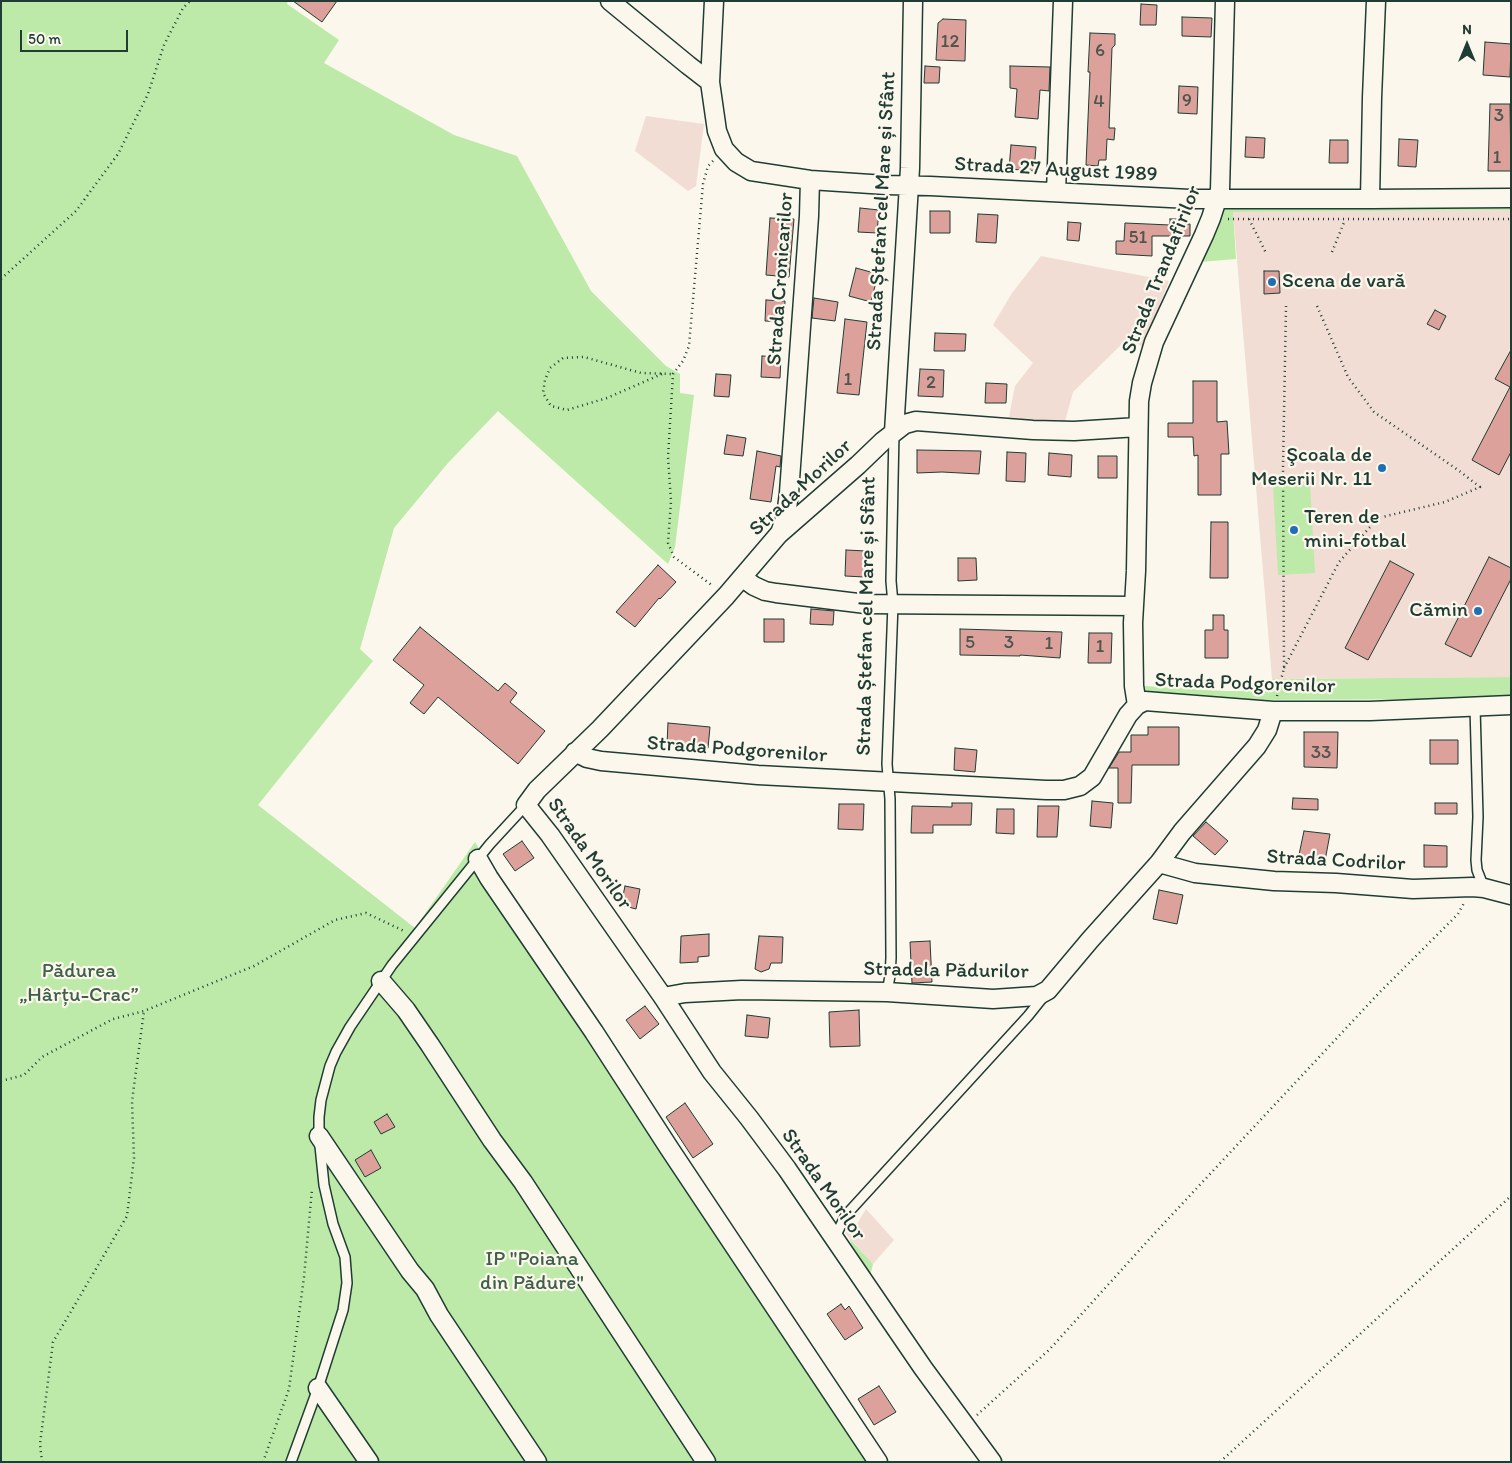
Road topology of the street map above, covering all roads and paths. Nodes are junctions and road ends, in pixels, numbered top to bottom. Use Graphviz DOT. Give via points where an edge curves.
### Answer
graph roads {
  1 [pos="190,1"];
  2 [pos="610,1"];
  3 [pos="714,1"];
  4 [pos="913,1"];
  5 [pos="1063,1"];
  6 [pos="1225,1"];
  7 [pos="1376,1"];
  8 [pos="710,82"];
  9 [pos="724,149"];
  10 [pos="810,180"];
  11 [pos="909,186"];
  12 [pos="1056,192"];
  13 [pos="1511,198"];
  14 [pos="1218,199"];
  15 [pos="1370,199"];
  16 [pos="1211,218"];
  17 [pos="1511,219"];
  18 [pos="1249,220"];
  19 [pos="1345,220"];
  20 [pos="1332,252"];
  21 [pos="1266,253"];
  22 [pos="1,279"];
  23 [pos="1286,306"];
  24 [pos="1317,306"];
  25 [pos="662,374"];
  26 [pos="673,374"];
  27 [pos="1138,427"];
  28 [pos="894,432"];
  29 [pos="779,534"];
  30 [pos="743,578"];
  31 [pos="726,596"];
  32 [pos="893,604"];
  33 [pos="1134,606"];
  34 [pos="1284,668"];
  35 [pos="1137,705"];
  36 [pos="1511,705"];
  37 [pos="1475,707"];
  38 [pos="1273,711"];
  39 [pos="575,752"];
  40 [pos="889,783"];
  41 [pos="526,805"];
  42 [pos="478,859"];
  43 [pos="1159,863"];
  44 [pos="1478,888"];
  45 [pos="1511,895"];
  46 [pos="415,936"];
  47 [pos="381,981"];
  48 [pos="1048,990"];
  49 [pos="887,992"];
  50 [pos="663,997"];
  51 [pos="144,1011"];
  52 [pos="1,1081"];
  53 [pos="319,1136"];
  54 [pos="312,1186"];
  55 [pos="1511,1196"];
  56 [pos="834,1239"];
  57 [pos="318,1388"];
  58 [pos="965,1426"];
  59 [pos="42,1462"];
  60 [pos="263,1462"];
  61 [pos="291,1462"];
  62 [pos="369,1462"];
  63 [pos="537,1462"];
  64 [pos="706,1462"];
  65 [pos="878,1462"];
  66 [pos="992,1462"];
  67 [pos="1220,1462"];
  1 -- 22 [label="path" via="164,45 148,94 118,154 76,211"];
  2 -- 8 [label="street"];
  3 -- 8 [label="street"];
  4 -- 11 [label="street, Strada Ștefan cel Mare și Sfânt"];
  5 -- 12 [label="street"];
  6 -- 14 [label="street, Strada Trandafirilor"];
  7 -- 15 [label="street"];
  8 -- 9 [label="street" via="717,131"];
  9 -- 10 [label="street, Strada Cronicarilor" via="736,162 752,170"];
  9 -- 26 [label="path" via="708,166 703,184 689,346"];
  10 -- 11 [label="street, Strada 27 August 1989"];
  10 -- 29 [label="street, Strada Cronicarilor" via="789,492 786,516"];
  11 -- 12 [label="street, Strada 27 August 1989"];
  11 -- 28 [label="street, Strada Ștefan cel Mare și Sfânt"];
  12 -- 14 [label="street, Strada 27 August 1989"];
  13 -- 15 [label="street, Strada 27 August 1989"];
  14 -- 15 [label="street, Strada 27 August 1989"];
  14 -- 16 [label="street, Strada Trandafirilor"];
  16 -- 18 [label="path"];
  16 -- 27 [label="street, Strada Trandafirilor" via="1154,342 1142,384"];
  17 -- 19 [label="path"];
  18 -- 19 [label="path"];
  18 -- 21 [label="path"];
  19 -- 20 [label="path"];
  23 -- 34 [label="path"];
  24 -- 34 [label="path" via="1348,377 1374,412 1480,487 1445,502 1378,518 1339,562"];
  25 -- 25 [label="path" via="641,373 584,357 563,358 550,368 543,393 552,406 567,410 607,398"];
  25 -- 26 [label="path"];
  26 -- 31 [label="path" via="668,457 671,501 668,543 674,557"];
  27 -- 28 [label="street, Strada Morilor" via="1033,430 916,421"];
  27 -- 33 [label="street, Strada Trandafirilor"];
  28 -- 29 [label="street, Strada Morilor"];
  28 -- 32 [label="lane, Strada Ștefan cel Mare și Sfânt"];
  29 -- 30 [label="street, Strada Morilor"];
  30 -- 31 [label="street, Strada Morilor"];
  30 -- 32 [label="street" via="764,591 776,594"];
  31 -- 39 [label="street, Strada Morilor"];
  32 -- 33 [label="street"];
  32 -- 40 [label="lane, Strada Ștefan cel Mare și Sfânt" via="887,754"];
  33 -- 35 [label="street, Strada Trandafirilor"];
  34 -- 38 [label="path"];
  35 -- 38 [label="street, Strada Podgorenilor" via="1157,701"];
  35 -- 40 [label="street, Strada Podgorenilor" via="1092,778 1080,786 1046,790"];
  36 -- 37 [label="street, Strada Podgorenilor"];
  37 -- 38 [label="street, Strada Podgorenilor"];
  37 -- 44 [label="lane"];
  38 -- 43 [label="street, Stradela Pădurilor" via="1257,746"];
  39 -- 40 [label="street, Strada Podgorenilor" via="587,758 622,763"];
  39 -- 41 [label="street, Strada Morilor"];
  40 -- 49 [label="lane, Strada Ștefan cel Mare și Sfânt" via="891,958"];
  41 -- 42 [label="lane"];
  41 -- 50 [label="street, Strada Morilor"];
  42 -- 46 [label="lane"];
  42 -- 65 [label="street"];
  43 -- 44 [label="street, Strada Codrilor" via="1195,873 1274,881 1413,889"];
  43 -- 48 [label="street, Stradela Pădurilor"];
  44 -- 45 [label="street, Strada Codrilor"];
  44 -- 58 [label="path" via="1458,914 1378,994 1049,1350"];
  46 -- 47 [label="lane"];
  46 -- 51 [label="path" via="366,913 335,920 254,966"];
  47 -- 53 [label="lane" via="350,1027 330,1066 321,1100"];
  47 -- 64 [label="street" via="406,1010 523,1182"];
  48 -- 49 [label="street, Stradela Pădurilor" via="1037,996 993,999"];
  48 -- 56 [label="lane" via="846,1216"];
  49 -- 50 [label="street, Stradela Pădurilor" via="742,990"];
  50 -- 56 [label="street, Strada Morilor" via="712,1072 749,1118"];
  51 -- 52 [label="path" via="113,1019 42,1057 24,1075"];
  51 -- 59 [label="path" via="132,1101 134,1158 127,1216 53,1342 40,1444"];
  53 -- 57 [label="lane" via="324,1185 332,1224 345,1257 347,1283 343,1310"];
  53 -- 63 [label="street"];
  54 -- 60 [label="path" via="289,1389"];
  55 -- 67 [label="path"];
  56 -- 58 [label="street, Strada Morilor"];
  57 -- 61 [label="lane"];
  57 -- 62 [label="street"];
  58 -- 66 [label="street, Strada Morilor"];
}
